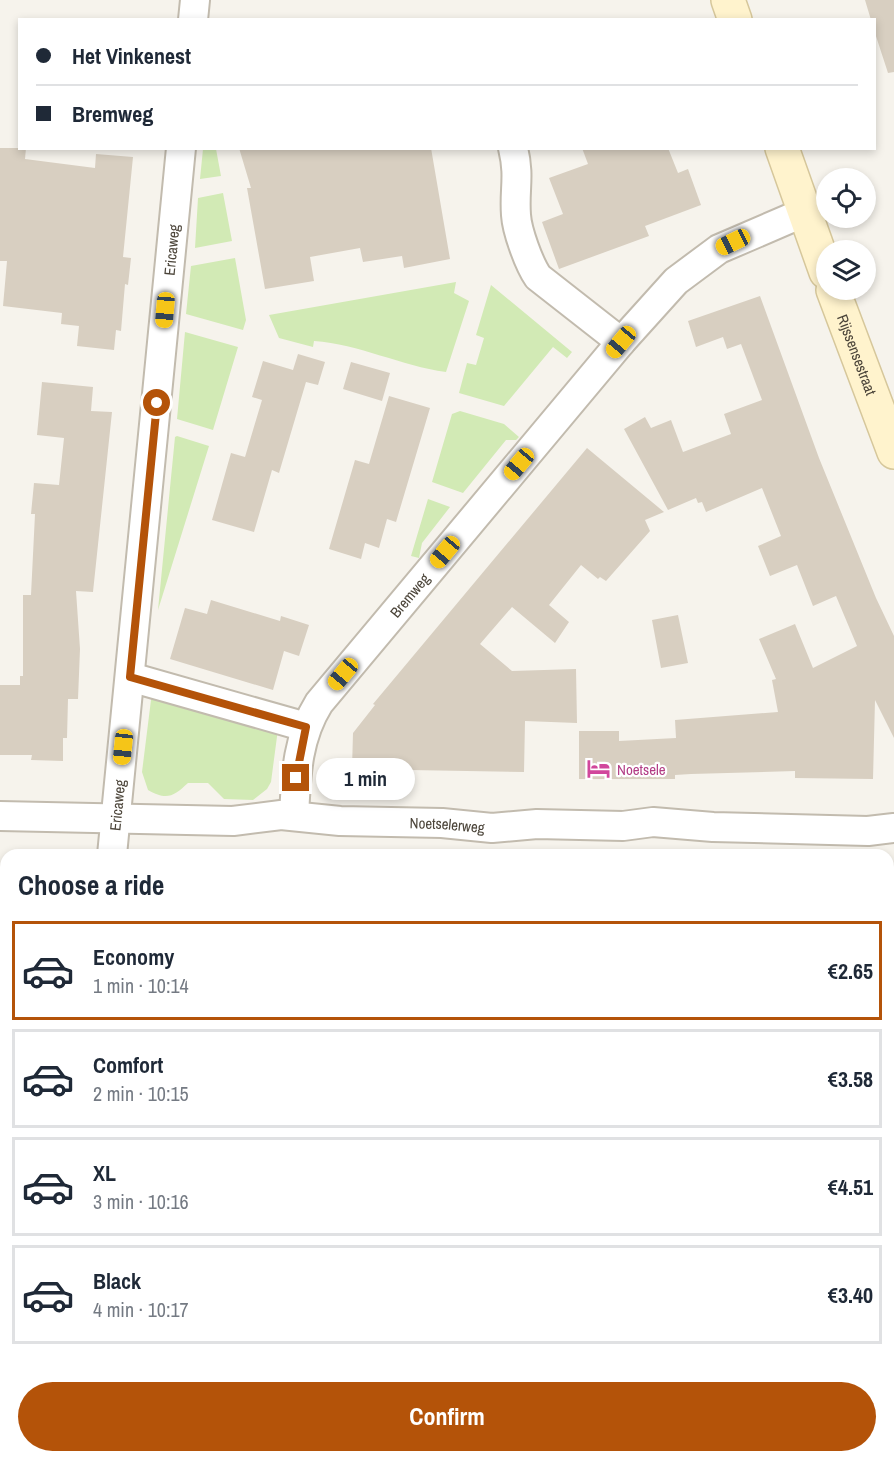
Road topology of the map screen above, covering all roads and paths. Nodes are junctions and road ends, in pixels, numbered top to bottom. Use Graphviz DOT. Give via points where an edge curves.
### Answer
graph roads {
  1 [pos="195,0"];
  2 [pos="728,0"];
  3 [pos="193,18"];
  4 [pos="734,18"];
  5 [pos="181,150"];
  6 [pos="514,150"];
  7 [pos="783,150"];
  8 [pos="805,212"];
  9 [pos="816,243"];
  10 [pos="837,300"];
  11 [pos="621,342"];
  12 [pos="894,452"];
  13 [pos="130,677"];
  14 [pos="306,727"];
  15 [pos="0,816"];
  16 [pos="294,816"];
  17 [pos="116,818"];
  18 [pos="894,828"];
  19 [pos="113,849"];
  1 -- 3 [label="street"];
  2 -- 4 [label="main road"];
  5 -- 13 [label="street, Ericaweg"];
  6 -- 11 [label="street" via="519,170 516,216 532,269"];
  7 -- 8 [label="main road"];
  8 -- 9 [label="main road"];
  8 -- 11 [label="street, Bremweg" via="704,258 676,281"];
  10 -- 12 [label="main road, Rijssensestraat"];
  11 -- 14 [label="street, Bremweg" via="319,703"];
  13 -- 14 [label="street"];
  13 -- 17 [label="street, Ericaweg"];
  14 -- 16 [label="street, Bremweg" via="297,761"];
  15 -- 17 [label="street, Noetselerweg"];
  16 -- 17 [label="street, Noetselerweg" via="233,820"];
  16 -- 18 [label="street, Noetselerweg" via="492,828 653,822 868,831"];
  17 -- 19 [label="street, Ericaweg"];
}
